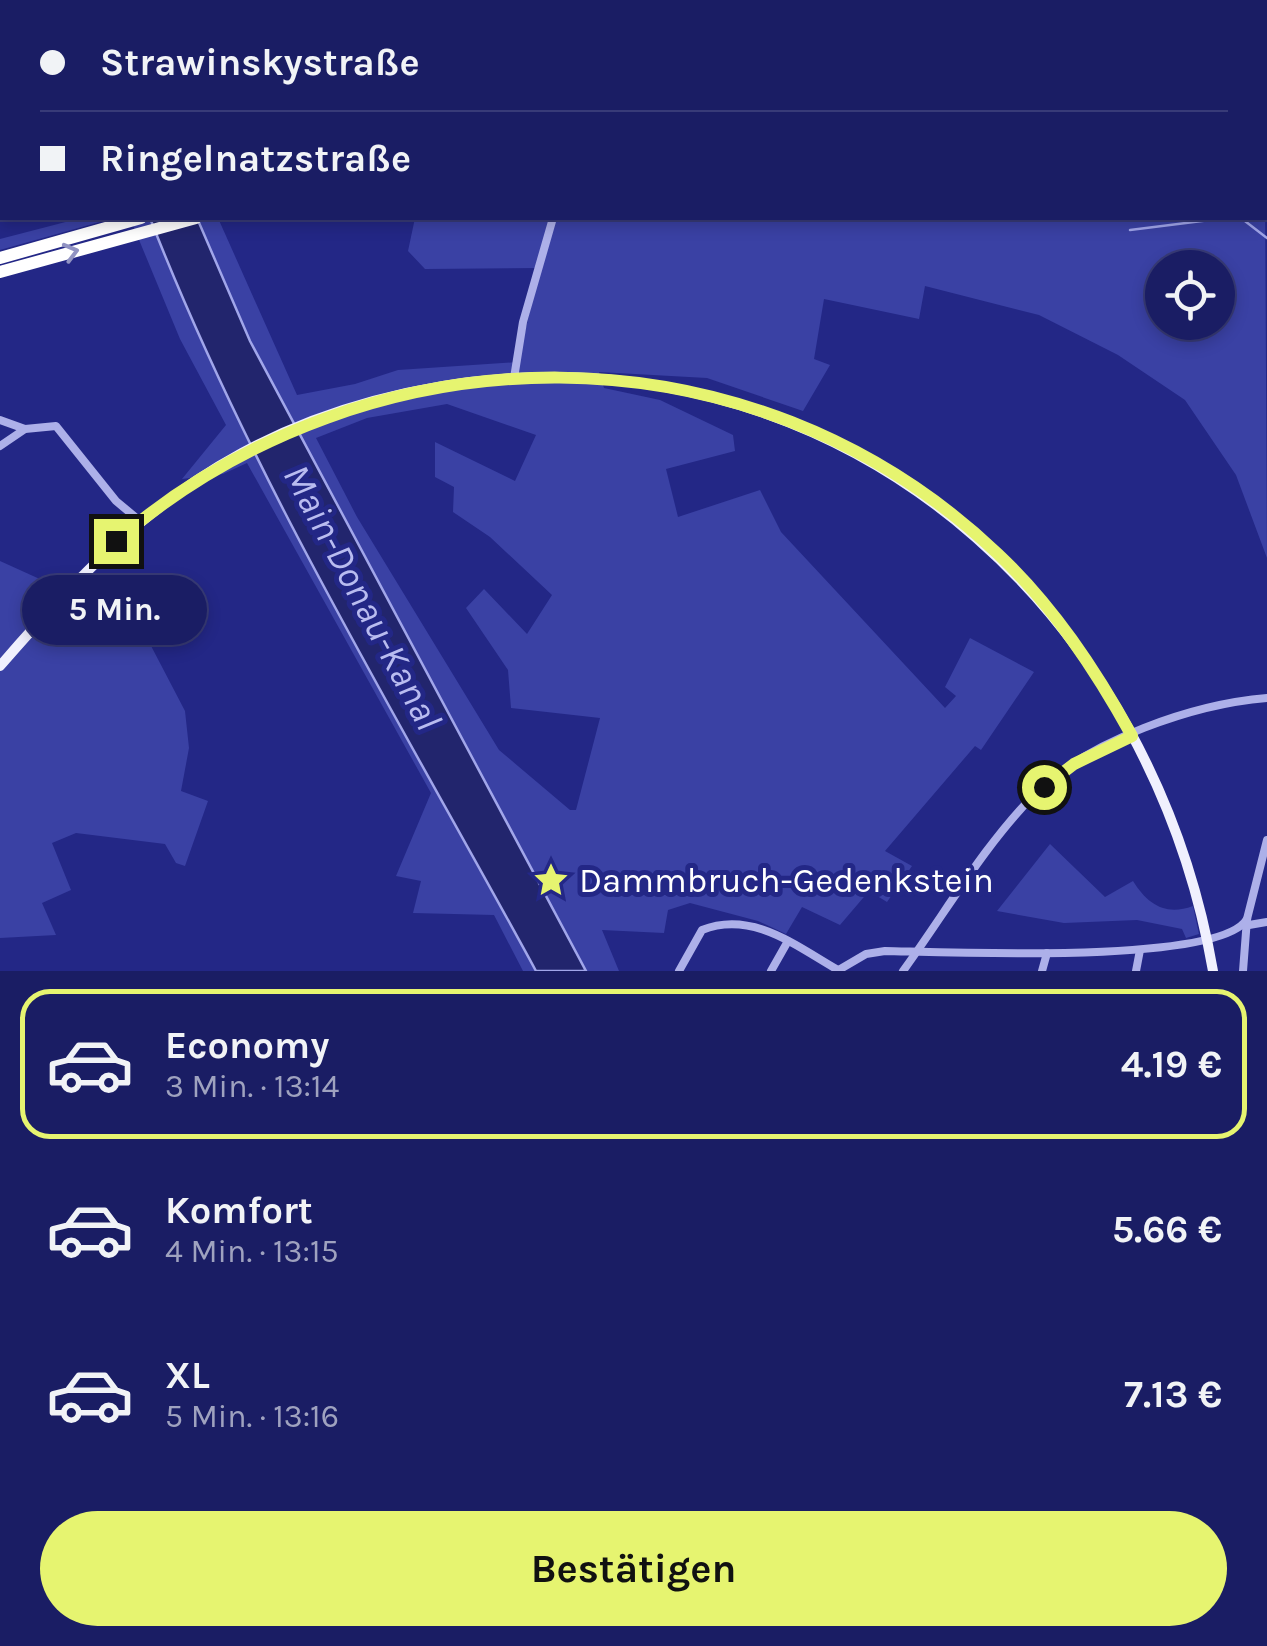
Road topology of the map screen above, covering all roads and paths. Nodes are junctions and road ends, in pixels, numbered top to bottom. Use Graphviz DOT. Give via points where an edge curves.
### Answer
graph roads {
  1 [pos="174,220"];
  2 [pos="552,220"];
  3 [pos="140,223"];
  4 [pos="0,258"];
  5 [pos="0,272"];
  6 [pos="514,378"];
  7 [pos="0,420"];
  8 [pos="25,430"];
  9 [pos="0,446"];
  10 [pos="140,521"];
  11 [pos="0,666"];
  12 [pos="1267,698"];
  13 [pos="1132,736"];
  14 [pos="1267,840"];
  15 [pos="1248,922"];
  16 [pos="1267,922"];
  17 [pos="1207,939"];
  18 [pos="788,941"];
  19 [pos="1140,950"];
  20 [pos="917,952"];
  21 [pos="1046,952"];
  22 [pos="678,971"];
  23 [pos="770,971"];
  24 [pos="839,971"];
  25 [pos="903,971"];
  26 [pos="1042,971"];
  27 [pos="1136,971"];
  28 [pos="1213,971"];
  29 [pos="1243,971"];
  1 -- 3 [label="highway"];
  2 -- 6 [label="street"];
  3 -- 4 [label="highway"];
  5 -- 3 [label="highway, one-way"];
  6 -- 10 [label="main road" via="388,396 312,421 239,454"];
  6 -- 13 [label="main road" via="611,379 705,395 807,429 871,461 956,518 1026,583 1088,663"];
  7 -- 8 [label="street"];
  8 -- 9 [label="street"];
  8 -- 10 [label="street" via="56,426"];
  10 -- 11 [label="main road"];
  12 -- 13 [label="street" via="1186,712"];
  13 -- 17 [label="main road" via="1179,839"];
  13 -- 20 [label="street" via="1074,764 1037,792"];
  14 -- 15 [label="street"];
  15 -- 16 [label="street"];
  15 -- 17 [label="street"];
  15 -- 29 [label="street"];
  17 -- 19 [label="street"];
  17 -- 28 [label="main road"];
  18 -- 22 [label="street" via="752,925 714,926 696,937"];
  18 -- 23 [label="street"];
  18 -- 24 [label="street"];
  19 -- 21 [label="street"];
  19 -- 27 [label="street"];
  20 -- 21 [label="street"];
  20 -- 24 [label="street" via="866,954"];
  20 -- 25 [label="street"];
  21 -- 26 [label="street"];
}
